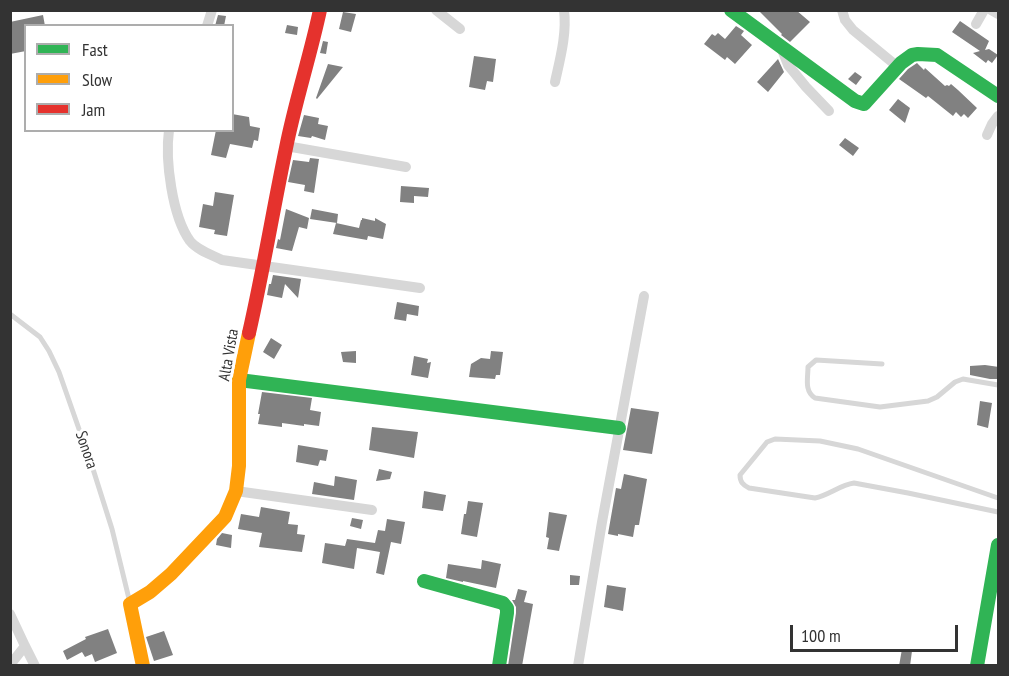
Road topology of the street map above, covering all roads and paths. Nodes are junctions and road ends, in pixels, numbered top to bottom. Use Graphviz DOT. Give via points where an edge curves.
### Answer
graph roads {
  1 [pos="320,10"];
  2 [pos="436,10"];
  3 [pos="564,10"];
  4 [pos="730,10"];
  5 [pos="842,10"];
  6 [pos="984,10"];
  7 [pos="992,10"];
  8 [pos="999,14"];
  9 [pos="976,24"];
  10 [pos="460,29"];
  11 [pos="781,47"];
  12 [pos="898,67"];
  13 [pos="555,82"];
  14 [pos="999,96"];
  15 [pos="829,111"];
  16 [pos="999,116"];
  17 [pos="169,132"];
  18 [pos="987,135"];
  19 [pos="286,146"];
  20 [pos="406,167"];
  21 [pos="264,265"];
  22 [pos="420,288"];
  23 [pos="644,296"];
  24 [pos="10,314"];
  25 [pos="882,364"];
  26 [pos="239,380"];
  27 [pos="999,385"];
  28 [pos="619,428"];
  29 [pos="236,491"];
  30 [pos="999,498"];
  31 [pos="372,510"];
  32 [pos="999,512"];
  33 [pos="999,545"];
  34 [pos="424,581"];
  35 [pos="130,604"];
  36 [pos="10,614"];
  37 [pos="24,646"];
  38 [pos="10,664"];
  39 [pos="35,666"];
  40 [pos="143,666"];
  41 [pos="499,666"];
  42 [pos="578,666"];
  43 [pos="977,666"];
  1 -- 19 [label="street, Alta Vista"];
  2 -- 10 [label="street"];
  3 -- 13 [label="street" via="564,39"];
  4 -- 11 [label="street"];
  5 -- 12 [label="street" via="853,30"];
  6 -- 9 [label="street"];
  7 -- 8 [label="street"];
  11 -- 12 [label="street" via="864,104"];
  11 -- 15 [label="street" via="788,65"];
  12 -- 14 [label="street" via="910,56 937,55"];
  16 -- 18 [label="street"];
  17 -- 21 [label="street" via="169,180 180,220 191,242 222,260"];
  19 -- 20 [label="street"];
  19 -- 21 [label="street, Alta Vista"];
  21 -- 22 [label="street"];
  21 -- 26 [label="street, Alta Vista"];
  23 -- 28 [label="street"];
  24 -- 35 [label="lane, Sonora" via="40,337 59,372 112,529"];
  25 -- 27 [label="lane" via="816,360 808,367 808,391 815,398 880,406 928,402 963,379"];
  26 -- 28 [label="street"];
  26 -- 29 [label="street, Alta Vista"];
  28 -- 42 [label="street"];
  29 -- 31 [label="street"];
  29 -- 35 [label="street, Alta Vista" via="225,517 179,566"];
  30 -- 32 [label="lane" via="820,441 775,438 767,442 740,475 749,488 815,498 854,483"];
  33 -- 43 [label="street"];
  34 -- 41 [label="street" via="503,603 507,613"];
  35 -- 40 [label="street"];
  36 -- 37 [label="street"];
  37 -- 38 [label="street"];
  37 -- 39 [label="street"];
}
